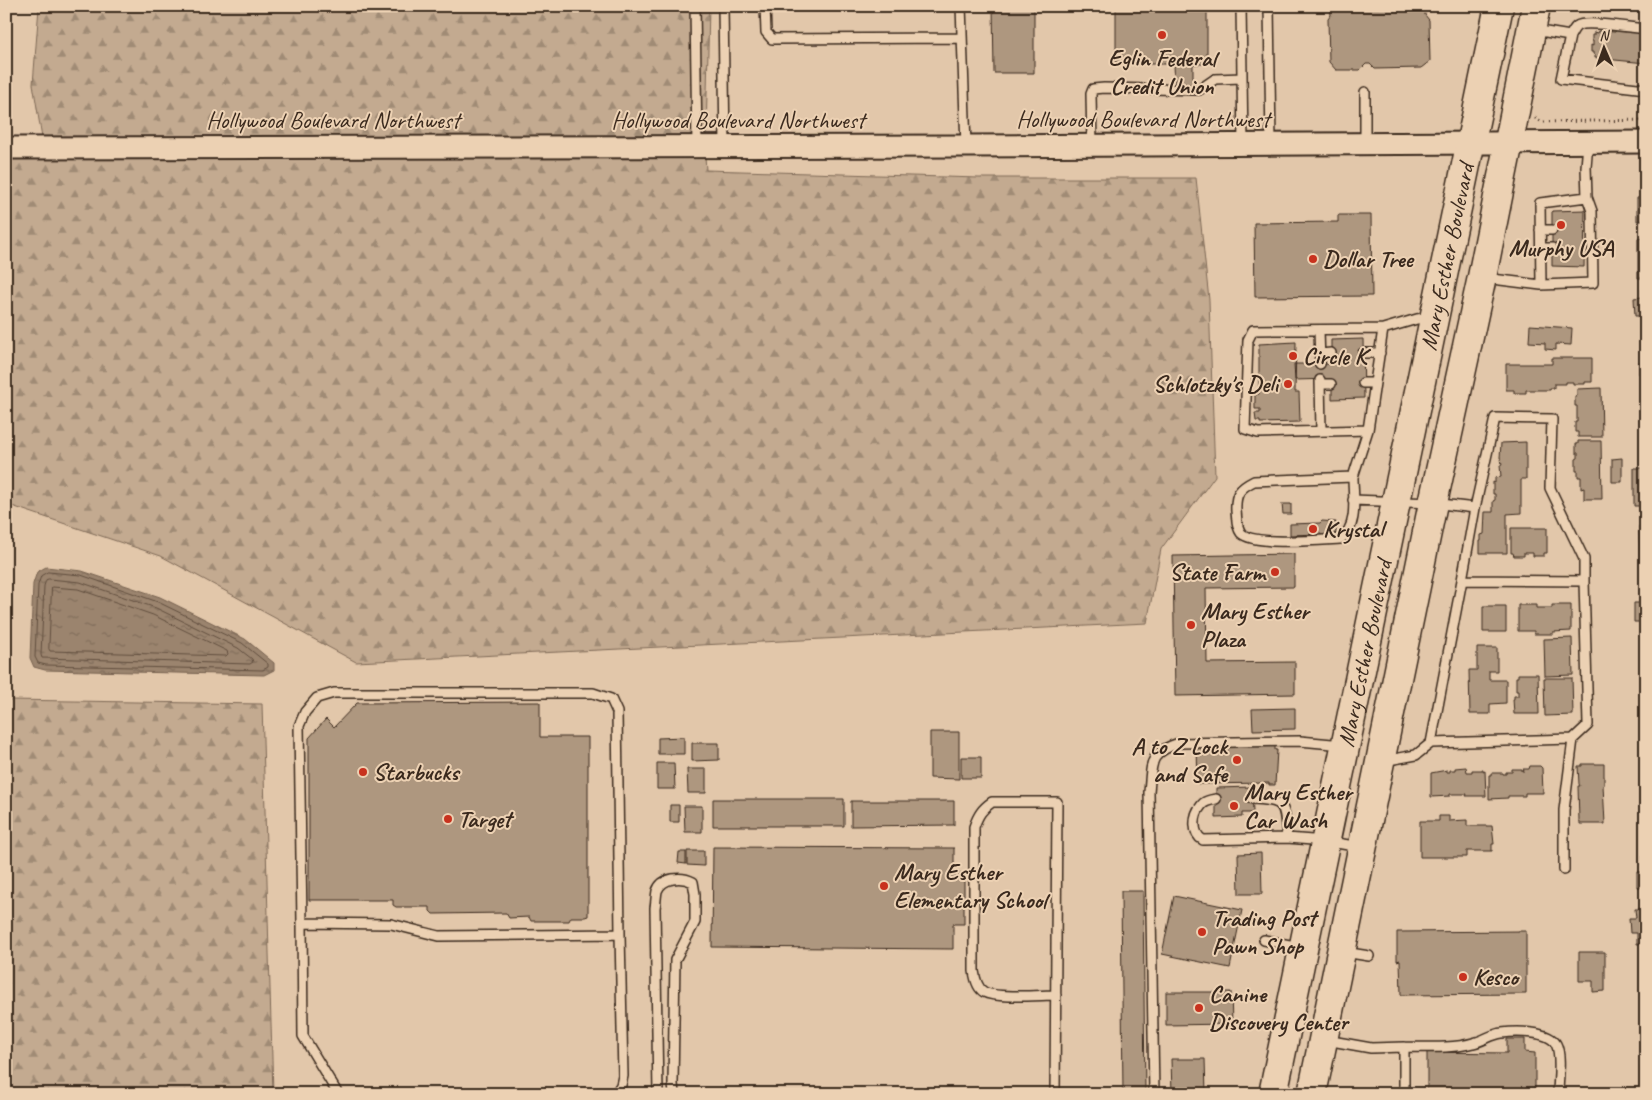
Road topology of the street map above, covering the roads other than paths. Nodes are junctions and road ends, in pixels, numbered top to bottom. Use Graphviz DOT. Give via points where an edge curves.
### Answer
graph roads {
  1 [pos="696,6"];
  2 [pos="723,6"];
  3 [pos="765,6"];
  4 [pos="961,6"];
  5 [pos="1241,6"];
  6 [pos="1269,6"];
  7 [pos="1499,6"];
  8 [pos="1534,18"];
  9 [pos="1646,29"];
  10 [pos="1570,36"];
  11 [pos="962,38"];
  12 [pos="1242,78"];
  13 [pos="1646,89"];
  14 [pos="1365,92"];
  15 [pos="1646,142"];
  16 [pos="1509,143"];
  17 [pos="1588,143"];
  18 [pos="1271,144"];
  19 [pos="1365,144"];
  20 [pos="1470,144"];
  21 [pos="1243,145"];
  22 [pos="725,146"];
  23 [pos="966,146"];
  24 [pos="1092,146"];
  25 [pos="697,147"];
  26 [pos="6,148"];
  27 [pos="1588,197"];
  28 [pos="1540,230"];
  29 [pos="1552,230"];
  30 [pos="1540,248"];
  31 [pos="1552,248"];
  32 [pos="1482,277"];
  33 [pos="1541,285"];
  34 [pos="1434,317"];
  35 [pos="1383,329"];
  36 [pos="1319,330"];
  37 [pos="1380,352"];
  38 [pos="1331,353"];
  39 [pos="1363,353"];
  40 [pos="1320,354"];
  41 [pos="1320,364"];
  42 [pos="1363,383"];
  43 [pos="1375,383"];
  44 [pos="1332,384"];
  45 [pos="1321,430"];
  46 [pos="1368,430"];
  47 [pos="1353,477"];
  48 [pos="1353,500"];
  49 [pos="1396,500"];
  50 [pos="1433,503"];
  51 [pos="1475,508"];
  52 [pos="1462,580"];
  53 [pos="1584,580"];
  54 [pos="1573,739"];
  55 [pos="1431,743"];
  56 [pos="1345,746"];
  57 [pos="1380,762"];
  58 [pos="1252,799"];
  59 [pos="1216,800"];
  60 [pos="1287,838"];
  61 [pos="1325,841"];
  62 [pos="1362,848"];
  63 [pos="1564,870"];
  64 [pos="302,923"];
  65 [pos="620,934"];
  66 [pos="1264,940"];
  67 [pos="1303,948"];
  68 [pos="1341,952"];
  69 [pos="1368,956"];
  70 [pos="1056,995"];
  71 [pos="1323,1040"];
  72 [pos="1404,1048"];
  73 [pos="338,1094"];
  74 [pos="615,1094"];
  75 [pos="658,1094"];
  76 [pos="674,1094"];
  77 [pos="1055,1094"];
  78 [pos="1154,1094"];
  79 [pos="1273,1094"];
  80 [pos="1312,1094"];
  81 [pos="1404,1094"];
  82 [pos="1558,1094"];
  1 -- 25 [label="lane"];
  2 -- 22 [label="lane"];
  3 -- 11 [label="lane" via="766,32 772,39"];
  4 -- 11 [label="lane"];
  5 -- 12 [label="lane"];
  6 -- 18 [label="lane"];
  7 -- 20 [label="main road, Mary Esther Boulevard"];
  8 -- 10 [label="lane"];
  8 -- 16 [label="main road, Mary Esther Boulevard"];
  9 -- 10 [label="lane" via="1580,24"];
  10 -- 13 [label="lane" via="1561,79"];
  11 -- 23 [label="lane"];
  12 -- 21 [label="lane"];
  12 -- 24 [label="lane" via="1215,79 1199,90 1093,89"];
  14 -- 19 [label="lane"];
  15 -- 17 [label="street, Hollywood Boulevard Northwest"];
  16 -- 17 [label="street, Hollywood Boulevard Northwest"];
  16 -- 20 [label="street, Hollywood Boulevard Northwest"];
  16 -- 32 [label="main road, Mary Esther Boulevard"];
  17 -- 27 [label="lane"];
  18 -- 19 [label="street, Hollywood Boulevard Northwest"];
  18 -- 21 [label="street, Hollywood Boulevard Northwest"];
  19 -- 20 [label="street, Hollywood Boulevard Northwest"];
  20 -- 34 [label="main road, Mary Esther Boulevard"];
  21 -- 24 [label="street, Hollywood Boulevard Northwest"];
  22 -- 23 [label="street, Hollywood Boulevard Northwest"];
  22 -- 25 [label="street, Hollywood Boulevard Northwest"];
  23 -- 24 [label="street, Hollywood Boulevard Northwest"];
  25 -- 26 [label="street, Hollywood Boulevard Northwest"];
  27 -- 28 [label="lane" via="1540,203"];
  27 -- 33 [label="lane" via="1592,212 1588,248 1593,283"];
  28 -- 29 [label="lane"];
  28 -- 30 [label="lane"];
  30 -- 31 [label="lane"];
  30 -- 33 [label="lane"];
  32 -- 33 [label="lane"];
  32 -- 50 [label="main road, Mary Esther Boulevard"];
  34 -- 35 [label="lane"];
  34 -- 49 [label="main road, Mary Esther Boulevard"];
  35 -- 36 [label="lane"];
  35 -- 37 [label="lane"];
  36 -- 40 [label="lane"];
  36 -- 45 [label="lane" via="1253,330 1248,340 1245,429 1258,433"];
  37 -- 39 [label="lane"];
  37 -- 43 [label="lane"];
  38 -- 40 [label="lane"];
  40 -- 41 [label="lane"];
  42 -- 43 [label="lane"];
  43 -- 46 [label="lane"];
  44 -- 45 [label="lane" via="1320,382"];
  45 -- 46 [label="lane"];
  46 -- 47 [label="lane"];
  47 -- 48 [label="lane"];
  47 -- 48 [label="lane" via="1254,481 1238,492 1238,526 1242,534 1265,541 1340,540 1354,516"];
  48 -- 49 [label="lane"];
  49 -- 50 [label="lane"];
  49 -- 56 [label="main road, Mary Esther Boulevard"];
  50 -- 51 [label="lane"];
  50 -- 57 [label="main road, Mary Esther Boulevard"];
  51 -- 52 [label="lane"];
  51 -- 53 [label="lane" via="1495,418 1552,419 1550,488 1584,558"];
  52 -- 53 [label="lane"];
  52 -- 55 [label="lane"];
  53 -- 54 [label="lane" via="1588,724"];
  54 -- 55 [label="lane"];
  54 -- 63 [label="lane" via="1564,810"];
  55 -- 57 [label="lane" via="1416,755"];
  56 -- 61 [label="main road, Mary Esther Boulevard"];
  56 -- 78 [label="lane" via="1300,741 1179,743 1155,755 1149,792"];
  57 -- 62 [label="main road, Mary Esther Boulevard"];
  58 -- 60 [label="lane" via="1282,804"];
  59 -- 60 [label="lane" via="1208,801 1197,813 1195,832 1203,840"];
  60 -- 61 [label="lane"];
  61 -- 62 [label="lane"];
  61 -- 67 [label="main road, Mary Esther Boulevard"];
  62 -- 68 [label="main road, Mary Esther Boulevard"];
  64 -- 65 [label="lane" via="391,924 439,936"];
  64 -- 65 [label="lane" via="300,726 305,712 317,698 334,693 593,693 611,699 618,712"];
  64 -- 73 [label="lane" via="303,1036"];
  65 -- 74 [label="lane" via="623,1076"];
  66 -- 67 [label="lane"];
  67 -- 79 [label="main road, Mary Esther Boulevard"];
  68 -- 69 [label="lane"];
  68 -- 71 [label="main road, Mary Esther Boulevard"];
  70 -- 70 [label="lane" via="997,995 984,991 976,981 974,827 978,815 992,802 1057,802"];
  70 -- 77 [label="lane"];
  71 -- 72 [label="lane" via="1371,1048"];
  71 -- 80 [label="main road, Mary Esther Boulevard"];
  72 -- 81 [label="lane"];
  72 -- 82 [label="lane" via="1474,1043 1503,1033 1549,1036 1558,1050"];
  75 -- 76 [label="lane" via="655,908 658,889 664,883 686,878 693,882 695,922 675,960"];
}
